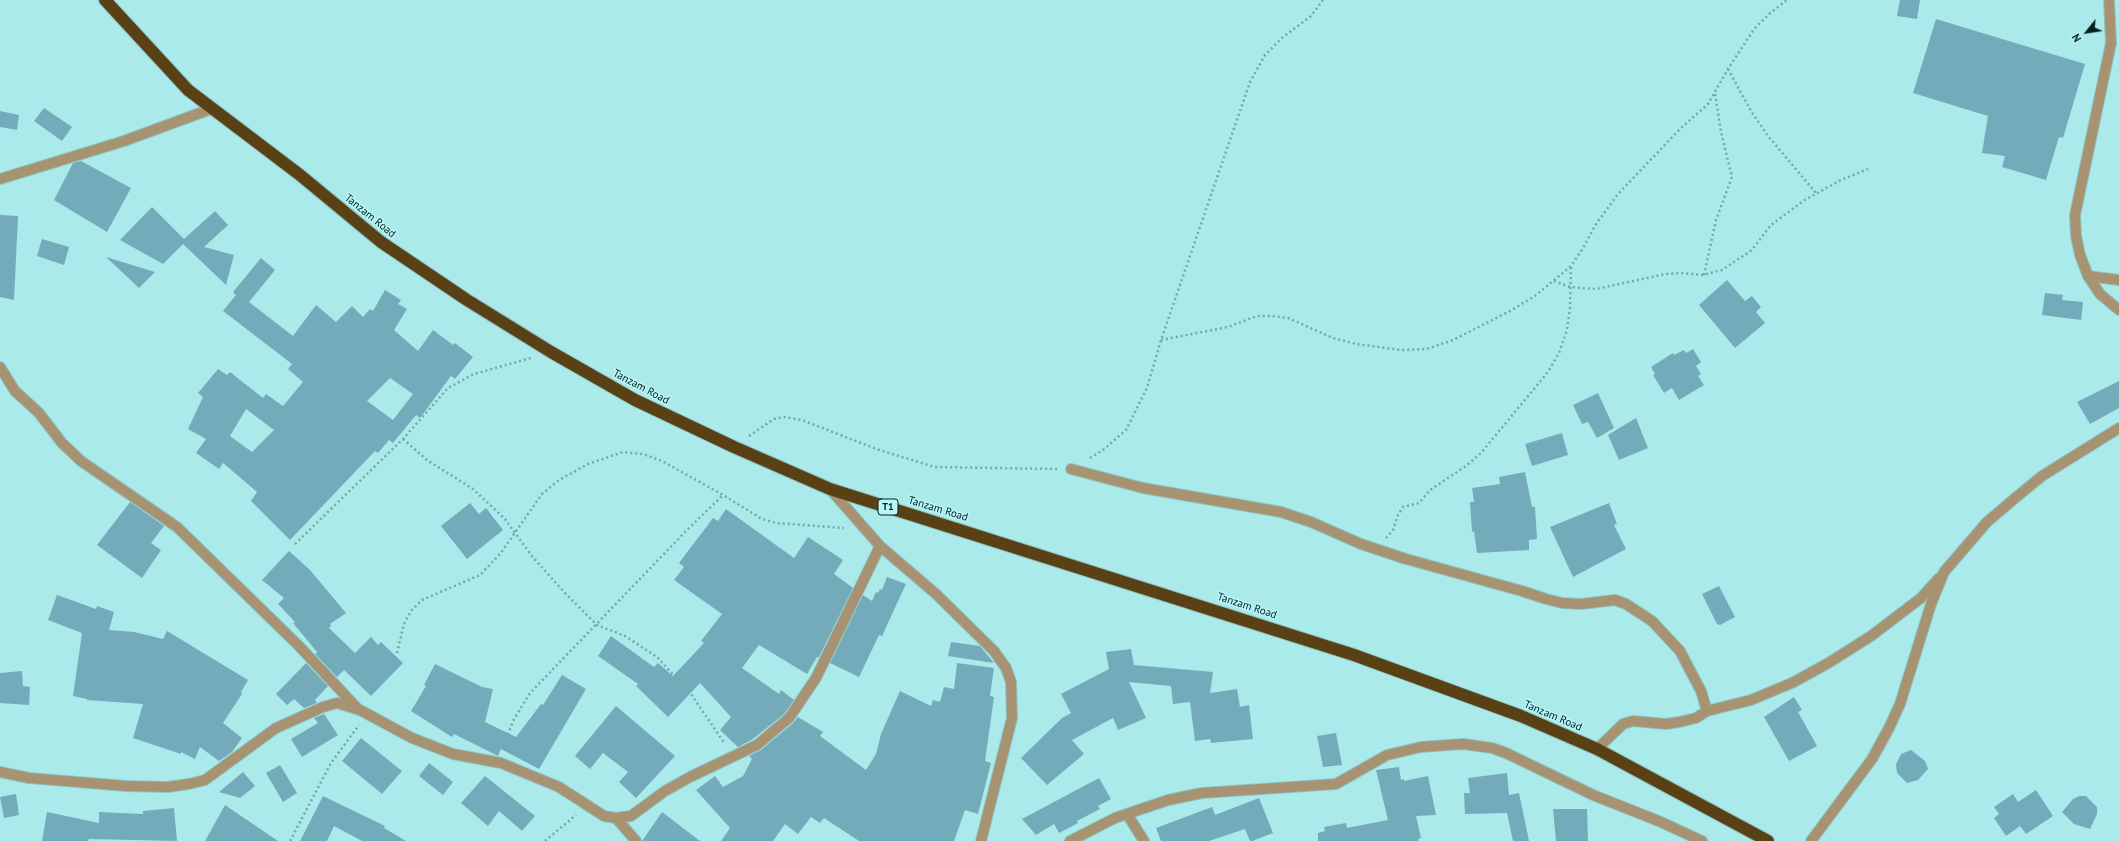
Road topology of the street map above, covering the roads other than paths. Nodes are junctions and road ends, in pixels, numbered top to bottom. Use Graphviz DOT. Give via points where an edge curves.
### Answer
graph roads {
  1 [pos="105,0"];
  2 [pos="2109,0"];
  3 [pos="2115,43"];
  4 [pos="211,109"];
  5 [pos="0,179"];
  6 [pos="2088,276"];
  7 [pos="2119,280"];
  8 [pos="2119,310"];
  9 [pos="0,367"];
  10 [pos="2119,428"];
  11 [pos="1071,469"];
  12 [pos="830,489"];
  13 [pos="880,546"];
  14 [pos="1944,572"];
  15 [pos="1707,711"];
  16 [pos="364,712"];
  17 [pos="1597,749"];
  18 [pos="0,772"];
  19 [pos="1127,814"];
  20 [pos="616,818"];
  21 [pos="1756,838"];
  22 [pos="636,841"];
  23 [pos="980,841"];
  24 [pos="1070,841"];
  25 [pos="1144,841"];
  26 [pos="1702,841"];
  27 [pos="1768,841"];
  28 [pos="1811,841"];
  1 -- 4 [label="highway, Tanzam Road / T1" via="188,90"];
  2 -- 3 [label="street"];
  3 -- 6 [label="street" via="2075,215 2080,255"];
  4 -- 5 [label="street" via="124,141"];
  4 -- 12 [label="highway, Tanzam Road / T1" via="300,175 381,242 551,352 635,400"];
  6 -- 7 [label="street"];
  6 -- 8 [label="street" via="2100,294"];
  9 -- 16 [label="street" via="15,391 39,412 62,442 81,461 177,527"];
  10 -- 14 [label="street" via="2042,476 2019,494 1987,522"];
  11 -- 15 [label="street" via="1143,488 1281,512 1373,548 1562,603 1581,604 1615,600 1626,604 1652,621 1680,651 1690,667"];
  12 -- 13 [label="street"];
  12 -- 17 [label="highway, Tanzam Road / T1" via="1354,655 1521,716"];
  13 -- 20 [label="street" via="816,678 789,718 768,738 665,792 631,816"];
  13 -- 23 [label="street" via="936,594 994,651 1006,668 1011,682 1012,718"];
  14 -- 15 [label="street" via="1921,598 1872,636 1830,662 1794,682 1751,700"];
  14 -- 28 [label="street" via="1931,604 1900,704 1889,728 1872,759"];
  15 -- 17 [label="street" via="1696,718 1672,723 1633,721 1623,724"];
  16 -- 18 [label="street" via="337,703 298,717 255,742 205,780 189,784 168,787 126,786 29,778"];
  16 -- 20 [label="street" via="412,738 453,754 501,763 559,787 604,816"];
  17 -- 21 [label="highway, Tanzam Road / T1"];
  19 -- 24 [label="street"];
  19 -- 25 [label="street"];
  19 -- 26 [label="street" via="1168,800 1202,793 1336,784 1386,755 1421,746 1463,744 1492,748 1506,753 1593,795"];
  20 -- 22 [label="street"];
  21 -- 27 [label="highway, Tanzam Road / T1"];
}
